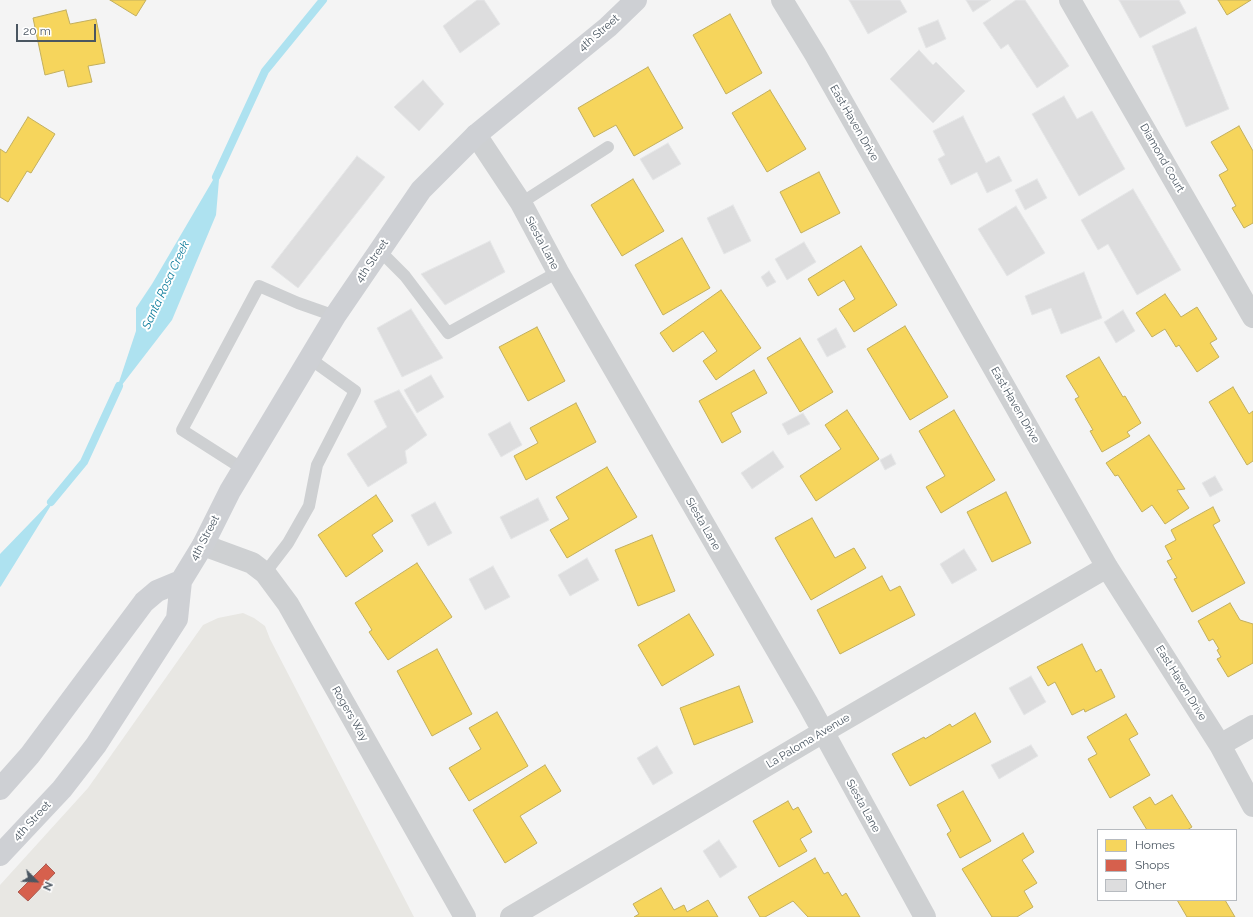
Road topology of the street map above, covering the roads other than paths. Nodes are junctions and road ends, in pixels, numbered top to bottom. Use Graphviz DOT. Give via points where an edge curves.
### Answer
graph roads {
  1 [pos="636,0"];
  2 [pos="782,0"];
  3 [pos="1070,0"];
  4 [pos="476,135"];
  5 [pos="608,147"];
  6 [pos="521,203"];
  7 [pos="379,250"];
  8 [pos="558,272"];
  9 [pos="335,316"];
  10 [pos="1253,317"];
  11 [pos="309,358"];
  12 [pos="243,469"];
  13 [pos="203,545"];
  14 [pos="1107,567"];
  15 [pos="265,573"];
  16 [pos="181,581"];
  17 [pos="1253,726"];
  18 [pos="823,732"];
  19 [pos="1220,745"];
  20 [pos="0,789"];
  21 [pos="1253,806"];
  22 [pos="0,855"];
  23 [pos="465,917"];
  24 [pos="511,917"];
  25 [pos="925,917"];
  1 -- 4 [label="main road, 4th Street" via="608,27"];
  2 -- 14 [label="street, East Haven Drive"];
  3 -- 10 [label="street, Diamond Court"];
  4 -- 6 [label="street, Siesta Lane"];
  4 -- 7 [label="main road, 4th Street" via="421,190"];
  5 -- 6 [label="lane"];
  6 -- 8 [label="street, Siesta Lane"];
  7 -- 8 [label="lane" via="405,276 448,333"];
  7 -- 9 [label="main road, 4th Street"];
  8 -- 18 [label="street, Siesta Lane"];
  9 -- 11 [label="main road, 4th Street"];
  9 -- 12 [label="lane" via="259,286 182,430"];
  11 -- 12 [label="main road, 4th Street"];
  11 -- 15 [label="lane" via="355,391 317,465 309,506 288,543"];
  12 -- 13 [label="main road, 4th Street"];
  13 -- 15 [label="street, Rogers Way" via="252,564"];
  13 -- 16 [label="main road, 4th Street"];
  14 -- 18 [label="street, La Paloma Avenue"];
  14 -- 19 [label="street, East Haven Drive"];
  15 -- 23 [label="street, Rogers Way" via="288,604"];
  16 -- 20 [label="main road" via="157,592 144,602 30,755"];
  16 -- 22 [label="main road, 4th Street" via="177,619 116,714 62,789"];
  17 -- 19 [label="street"];
  18 -- 24 [label="street, La Paloma Avenue"];
  18 -- 25 [label="street, Siesta Lane"];
  19 -- 21 [label="street, East Haven Drive"];
}
